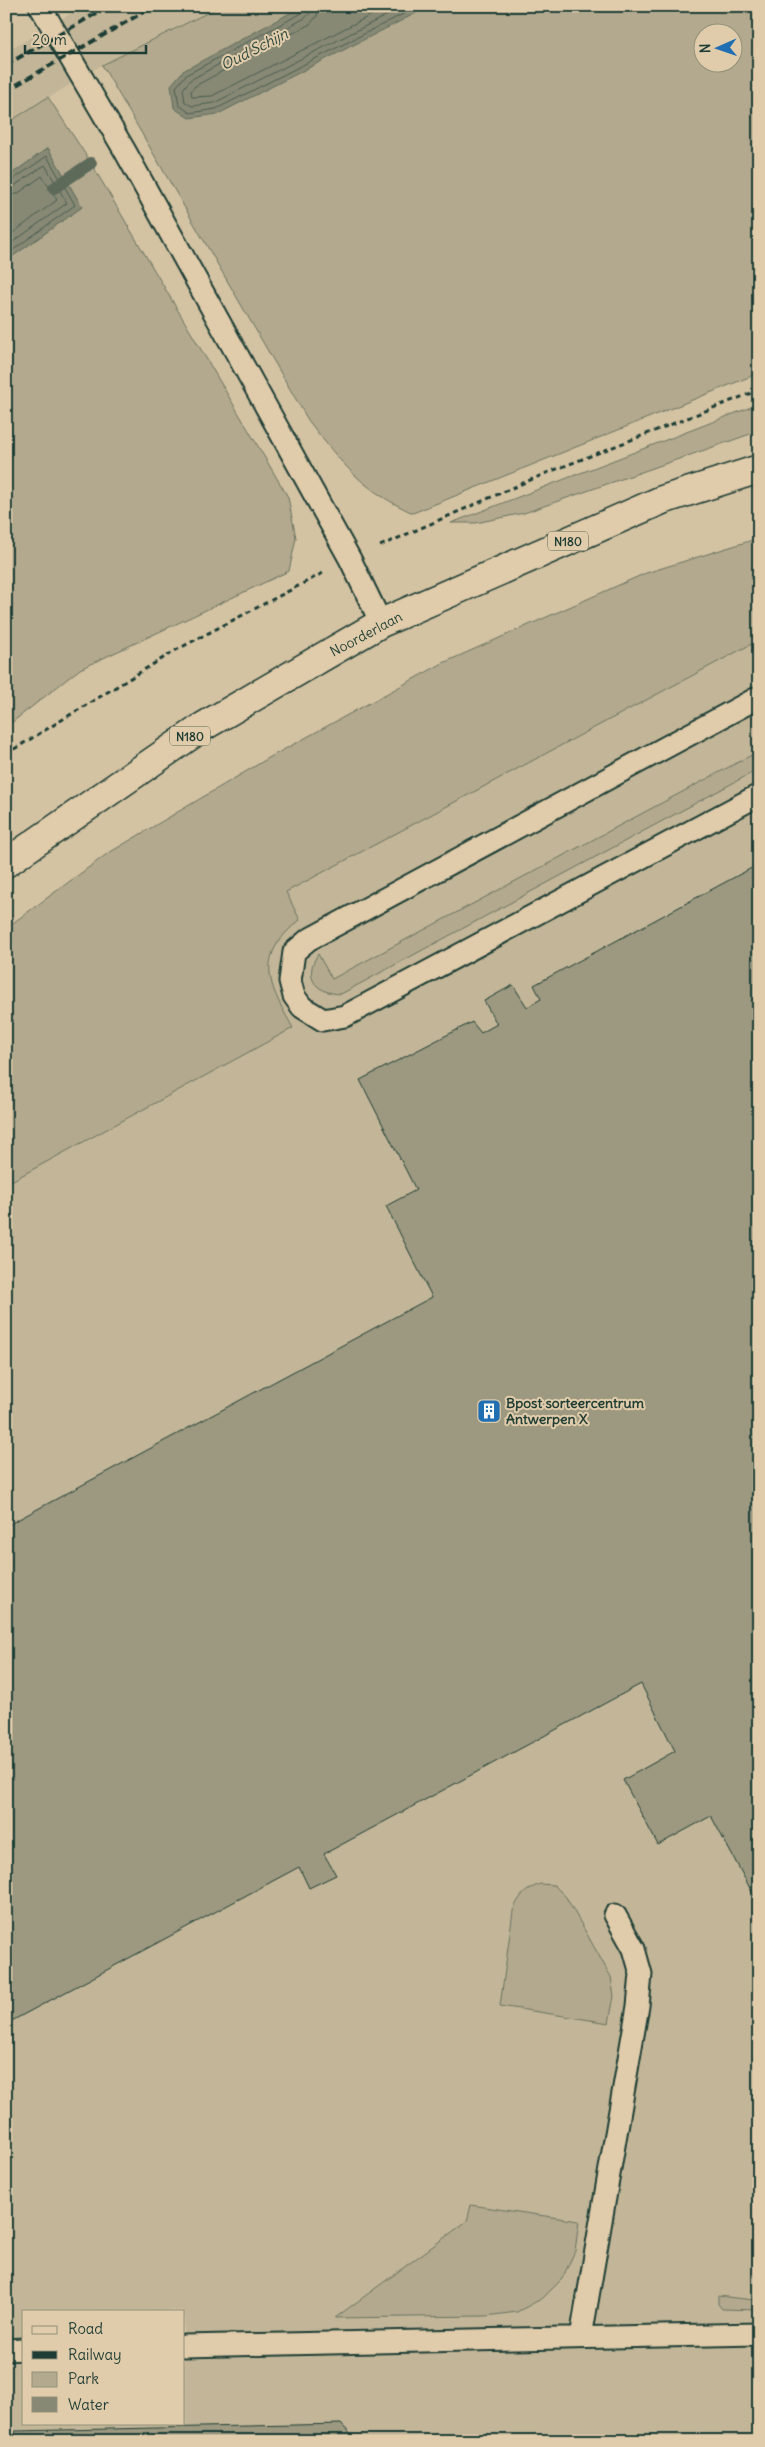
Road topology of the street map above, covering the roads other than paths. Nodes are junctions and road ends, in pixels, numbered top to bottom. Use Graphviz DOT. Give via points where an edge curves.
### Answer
graph roads {
  1 [pos="40,6"];
  2 [pos="759,469"];
  3 [pos="382,622"];
  4 [pos="759,697"];
  5 [pos="759,795"];
  6 [pos="6,863"];
  7 [pos="615,1915"];
  8 [pos="759,2334"];
  9 [pos="581,2337"];
  10 [pos="185,2346"];
  11 [pos="22,2349"];
  12 [pos="6,2350"];
  1 -- 3 [label="lane" via="126,151"];
  2 -- 3 [label="main road, Noorderlaan / N180" via="662,500"];
  3 -- 6 [label="main road, Noorderlaan / N180" via="204,726"];
  4 -- 5 [label="lane" via="308,940 294,952 290,982 294,996 302,1007 323,1020 345,1016"];
  7 -- 9 [label="lane" via="634,1949 641,1974"];
  8 -- 9 [label="lane"];
  9 -- 10 [label="lane"];
  11 -- 12 [label="lane"];
}
